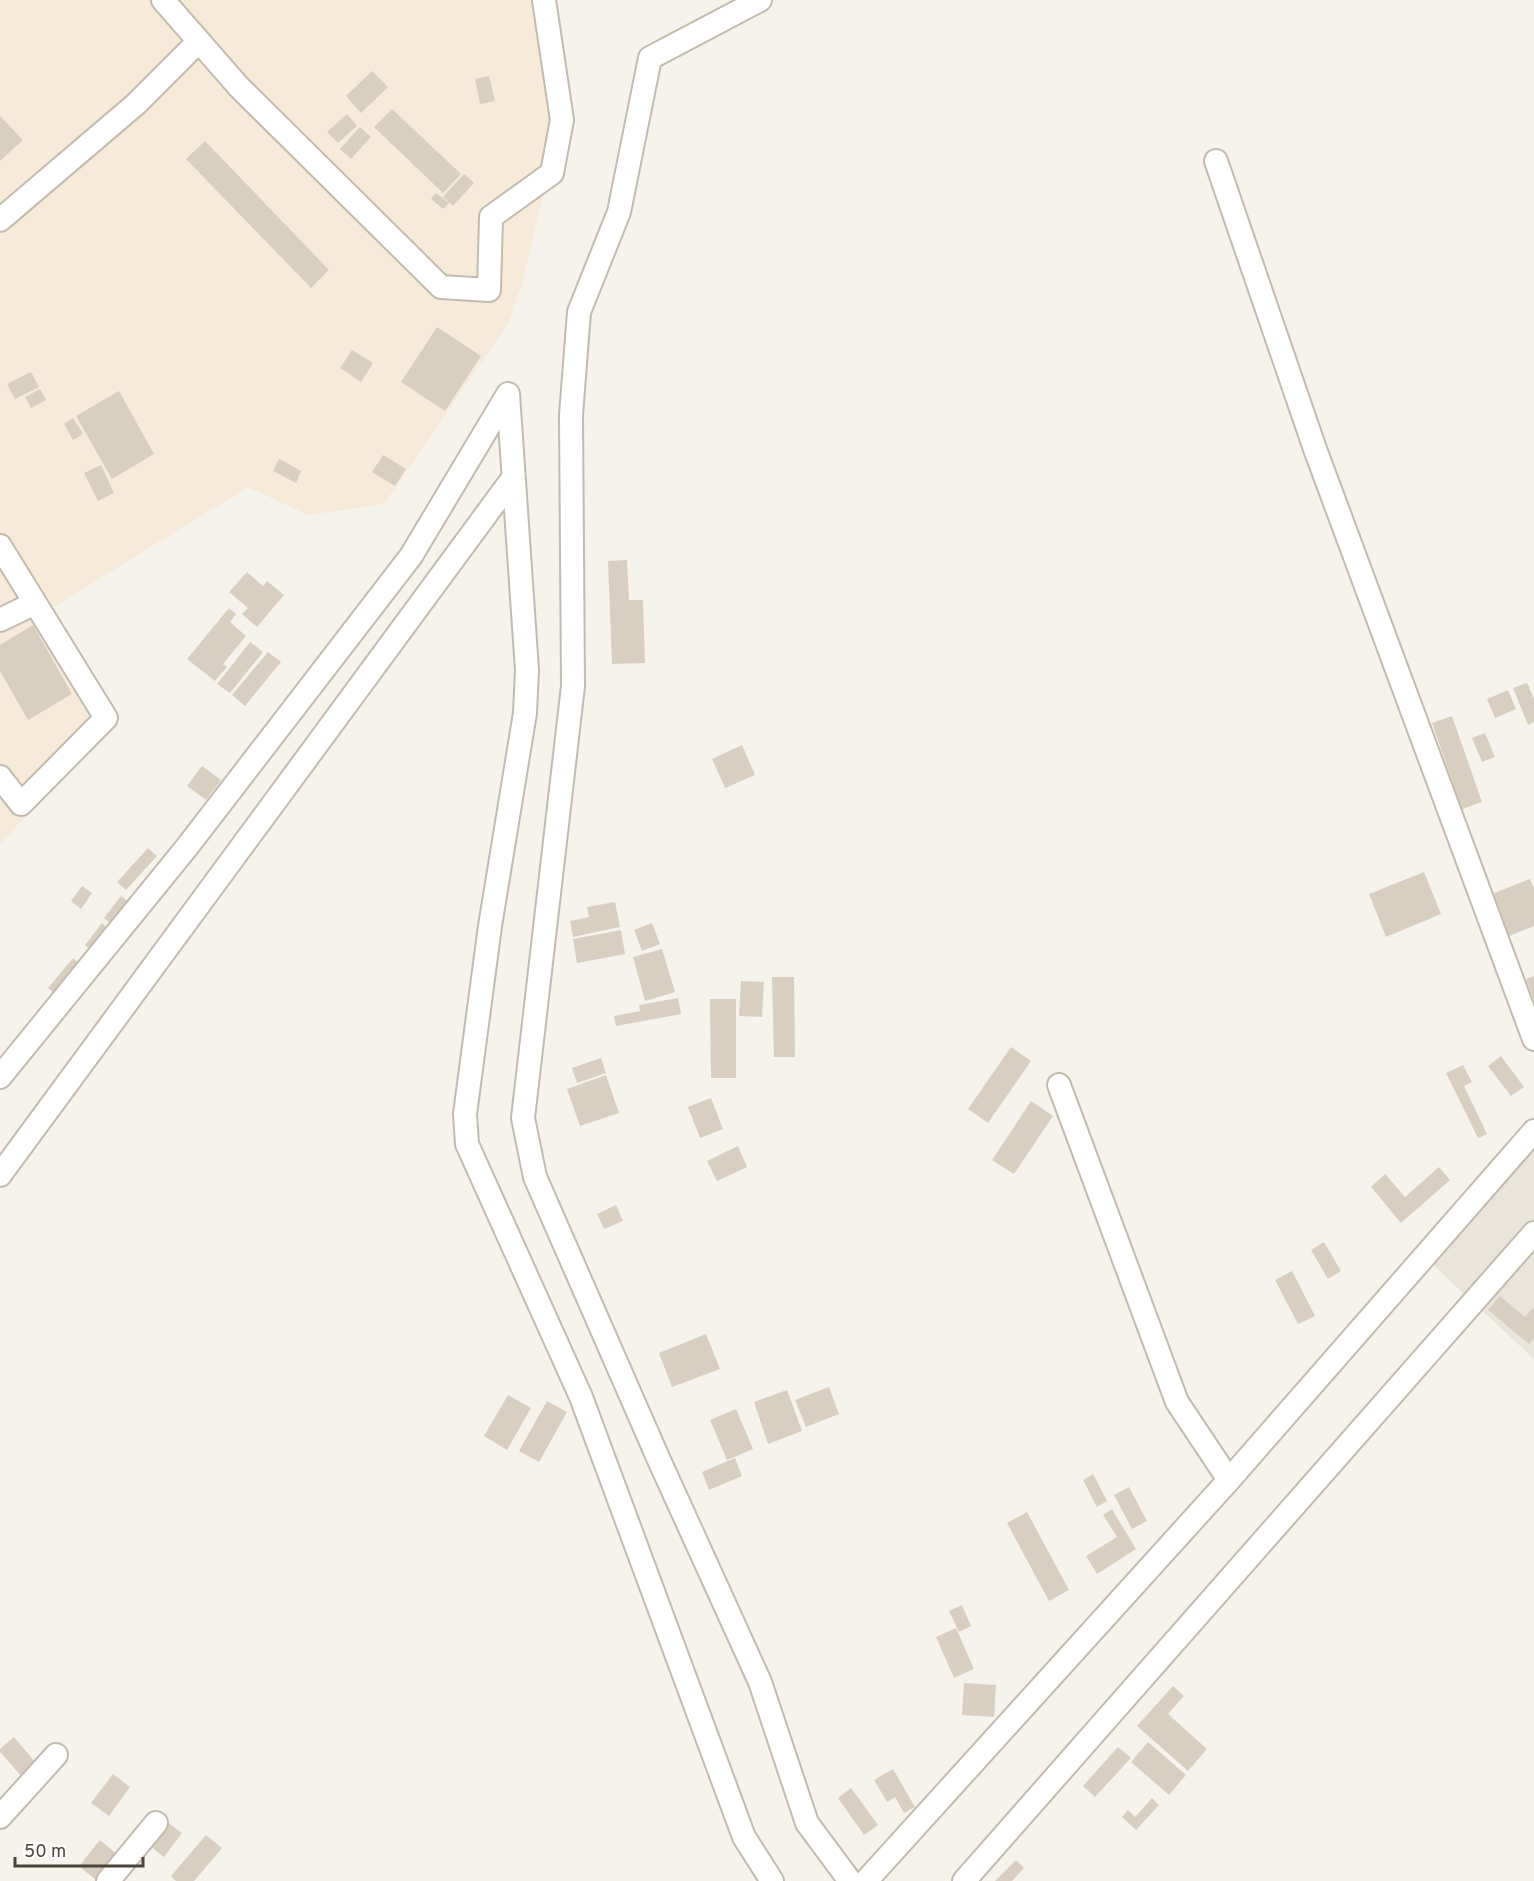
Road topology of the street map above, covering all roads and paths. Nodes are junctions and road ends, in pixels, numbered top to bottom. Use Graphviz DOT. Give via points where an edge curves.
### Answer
graph roads {
  1 [pos="163,0"];
  2 [pos="544,0"];
  3 [pos="760,0"];
  4 [pos="199,41"];
  5 [pos="1216,161"];
  6 [pos="0,220"];
  7 [pos="513,478"];
  8 [pos="0,546"];
  9 [pos="35,603"];
  10 [pos="0,620"];
  11 [pos="0,777"];
  12 [pos="1534,1039"];
  13 [pos="0,1077"];
  14 [pos="1059,1085"];
  15 [pos="1534,1131"];
  16 [pos="0,1175"];
  17 [pos="1534,1233"];
  18 [pos="1229,1480"];
  19 [pos="56,1755"];
  20 [pos="0,1817"];
  21 [pos="156,1823"];
  22 [pos="108,1881"];
  23 [pos="771,1881"];
  24 [pos="850,1881"];
  25 [pos="866,1881"];
  26 [pos="964,1881"];
  1 -- 4 [label="street"];
  2 -- 4 [label="street" via="562,120 552,173 491,217 489,290 441,287 239,87"];
  3 -- 24 [label="street" via="650,58 619,212 579,312 571,415 573,686 523,1118 535,1177 760,1682 807,1823"];
  4 -- 6 [label="street" via="136,104"];
  5 -- 12 [label="street" via="1315,449"];
  7 -- 13 [label="street" via="508,394 411,556 187,847"];
  7 -- 16 [label="street"];
  7 -- 23 [label="street" via="527,670 525,713 465,1114 467,1144 581,1397 744,1837"];
  8 -- 9 [label="street"];
  9 -- 10 [label="street"];
  9 -- 11 [label="street" via="106,718 21,804"];
  14 -- 18 [label="street" via="1177,1402"];
  15 -- 18 [label="street"];
  17 -- 26 [label="street"];
  18 -- 25 [label="street"];
  19 -- 20 [label="street"];
  21 -- 22 [label="street"];
}
